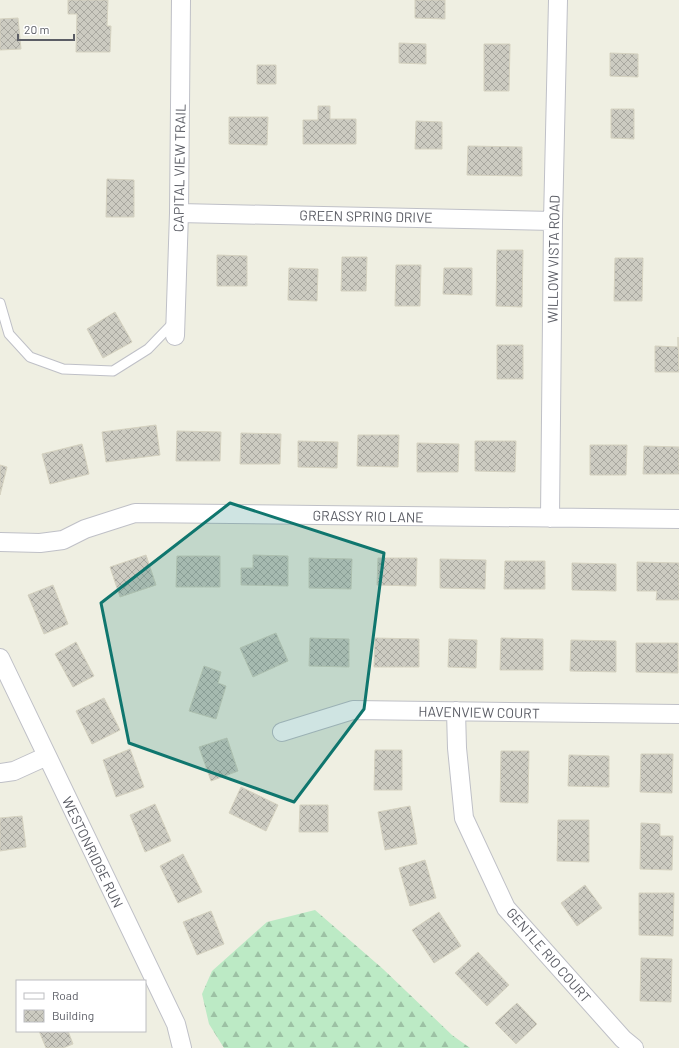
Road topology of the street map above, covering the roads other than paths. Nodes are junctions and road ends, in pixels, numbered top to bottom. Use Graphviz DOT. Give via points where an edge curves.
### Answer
graph roads {
  1 [pos="181,0"];
  2 [pos="558,0"];
  3 [pos="178,213"];
  4 [pos="554,221"];
  5 [pos="0,303"];
  6 [pos="176,328"];
  7 [pos="550,518"];
  8 [pos="679,519"];
  9 [pos="0,542"];
  10 [pos="0,658"];
  11 [pos="456,711"];
  12 [pos="679,714"];
  13 [pos="282,732"];
  14 [pos="47,756"];
  15 [pos="0,773"];
  16 [pos="182,1048"];
  17 [pos="634,1048"];
  1 -- 3 [label="street, CAPITAL VIEW TRAIL"];
  2 -- 4 [label="street, WILLOW VISTA ROAD"];
  3 -- 4 [label="street, GREEN SPRING DRIVE"];
  3 -- 6 [label="street, CAPITAL VIEW TRAIL"];
  4 -- 7 [label="street, WILLOW VISTA ROAD"];
  5 -- 6 [label="lane" via="9,334 30,357 63,369 113,371"];
  7 -- 8 [label="street, GRASSY RIO LANE"];
  7 -- 9 [label="street, GRASSY RIO LANE" via="135,513 85,529 63,540 40,543"];
  10 -- 14 [label="street, WESTONRIDGE RUN"];
  11 -- 12 [label="street, HAVENVIEW COURT"];
  11 -- 13 [label="street, HAVENVIEW COURT" via="353,710"];
  11 -- 17 [label="street, GENTLE RIO COURT" via="464,818 506,908 622,1039"];
  14 -- 15 [label="street" via="14,771"];
  14 -- 16 [label="street, WESTONRIDGE RUN" via="176,1024"];
}
